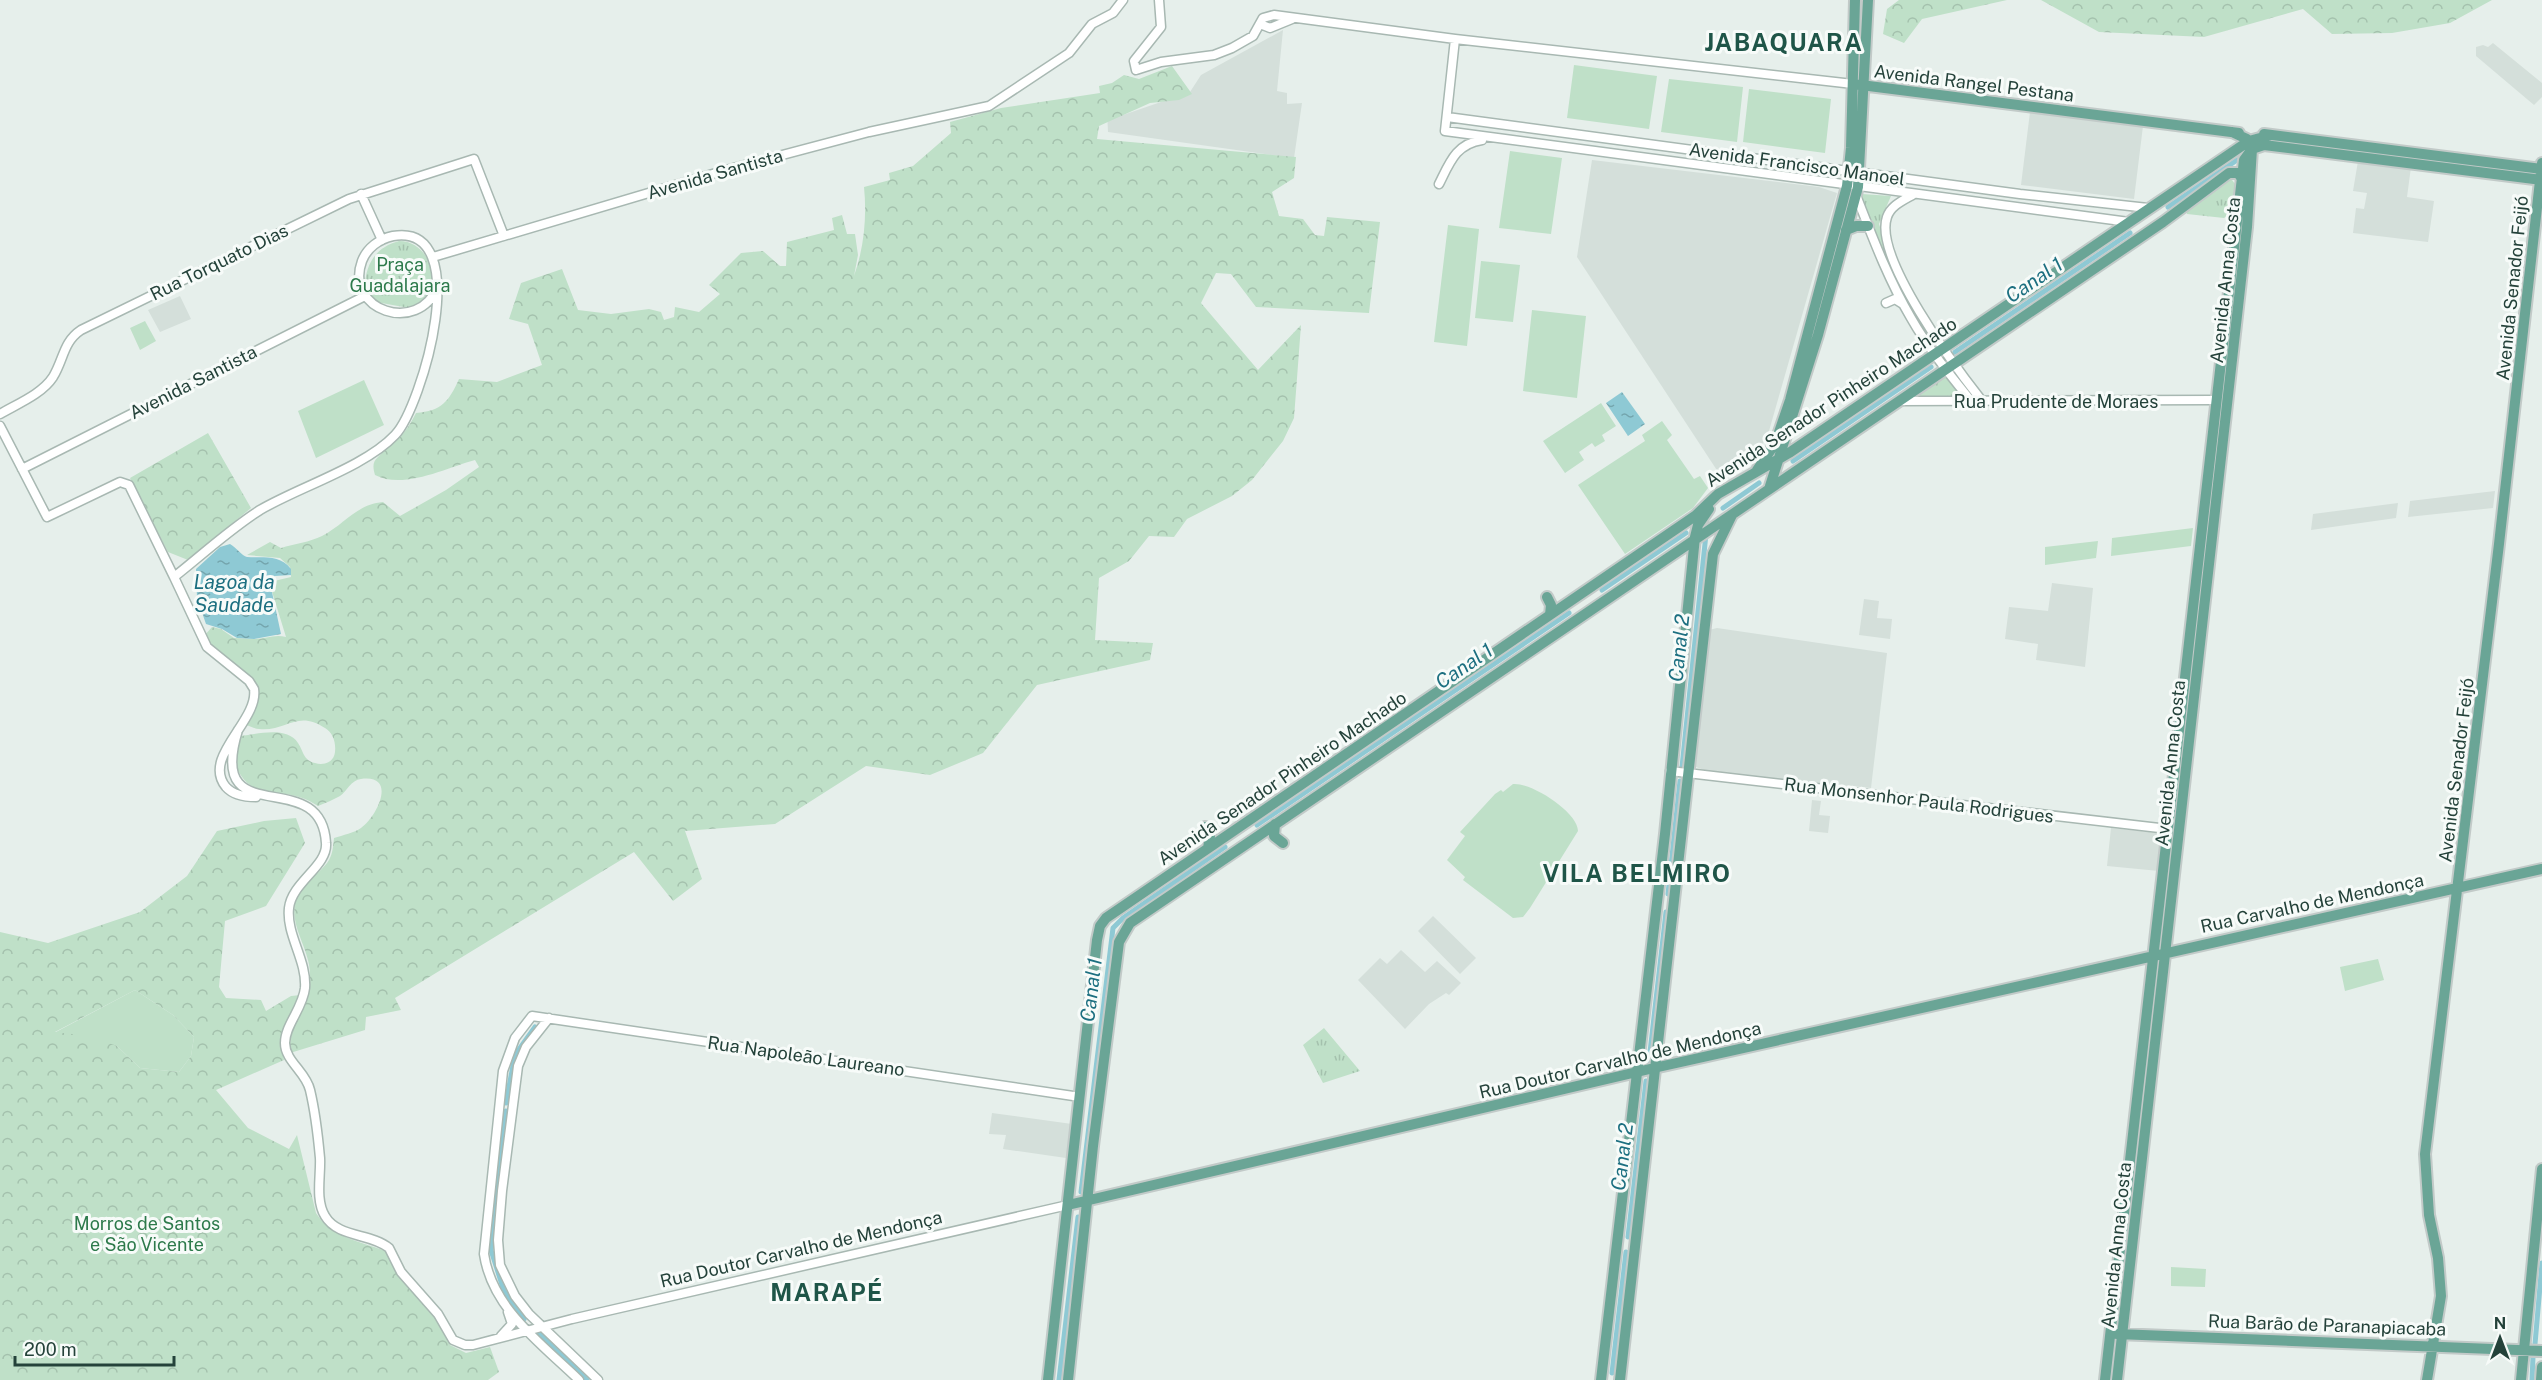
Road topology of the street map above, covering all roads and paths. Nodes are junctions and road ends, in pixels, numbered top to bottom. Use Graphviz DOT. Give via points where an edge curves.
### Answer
graph roads {
  1 [pos="1123,0"];
  2 [pos="1159,0"];
  3 [pos="1855,0"];
  4 [pos="1868,0"];
  5 [pos="1455,39"];
  6 [pos="1853,84"];
  7 [pos="1865,85"];
  8 [pos="1446,124"];
  9 [pos="2232,132"];
  10 [pos="2271,135"];
  11 [pos="1491,138"];
  12 [pos="2250,150"];
  13 [pos="1744,159"];
  14 [pos="2542,163"];
  15 [pos="1852,170"];
  16 [pos="1743,171"];
  17 [pos="2541,174"];
  18 [pos="2242,180"];
  19 [pos="1439,184"];
  20 [pos="1856,188"];
  21 [pos="1916,188"];
  22 [pos="361,194"];
  23 [pos="2188,204"];
  24 [pos="2152,206"];
  25 [pos="2167,217"];
  26 [pos="2187,218"];
  27 [pos="2129,222"];
  28 [pos="1868,226"];
  29 [pos="1846,230"];
  30 [pos="2144,234"];
  31 [pos="504,236"];
  32 [pos="382,240"];
  33 [pos="434,258"];
  34 [pos="438,286"];
  35 [pos="366,296"];
  36 [pos="1886,303"];
  37 [pos="1904,305"];
  38 [pos="417,311"];
  39 [pos="433,320"];
  40 [pos="1939,351"];
  41 [pos="1948,366"];
  42 [pos="2217,400"];
  43 [pos="1895,401"];
  44 [pos="1971,401"];
  45 [pos="1982,401"];
  46 [pos="0,414"];
  47 [pos="0,426"];
  48 [pos="1791,428"];
  49 [pos="1816,435"];
  50 [pos="1785,456"];
  51 [pos="22,469"];
  52 [pos="1794,470"];
  53 [pos="1754,474"];
  54 [pos="1731,488"];
  55 [pos="1766,489"];
  56 [pos="1718,499"];
  57 [pos="1730,513"];
  58 [pos="1695,537"];
  59 [pos="174,577"];
  60 [pos="1588,589"];
  61 [pos="1547,597"];
  62 [pos="1570,601"];
  63 [pos="1600,604"];
  64 [pos="1550,615"];
  65 [pos="1583,616"];
  66 [pos="2189,689"];
  67 [pos="238,730"];
  68 [pos="220,762"];
  69 [pos="1670,771"];
  70 [pos="1687,773"];
  71 [pos="219,774"];
  72 [pos="236,777"];
  73 [pos="226,787"];
  74 [pos="272,797"];
  75 [pos="1275,824"];
  76 [pos="1240,826"];
  77 [pos="1205,828"];
  78 [pos="2168,829"];
  79 [pos="1227,835"];
  80 [pos="1250,841"];
  81 [pos="1282,843"];
  82 [pos="1208,848"];
  83 [pos="2542,869"];
  84 [pos="2459,888"];
  85 [pos="2159,953"];
  86 [pos="549,1018"];
  87 [pos="1654,1068"];
  88 [pos="1636,1073"];
  89 [pos="1080,1097"];
  90 [pos="499,1105"];
  91 [pos="512,1107"];
  92 [pos="2542,1169"];
  93 [pos="1089,1200"];
  94 [pos="1068,1205"];
  95 [pos="2539,1235"];
  96 [pos="507,1309"];
  97 [pos="541,1326"];
  98 [pos="528,1330"];
  99 [pos="2110,1334"];
  100 [pos="2122,1335"];
  101 [pos="500,1337"];
  102 [pos="2432,1346"];
  103 [pos="565,1349"];
  104 [pos="2524,1350"];
  105 [pos="2542,1351"];
  106 [pos="557,1358"];
  107 [pos="2542,1367"];
  108 [pos="579,1380"];
  109 [pos="598,1380"];
  110 [pos="1048,1380"];
  111 [pos="1068,1380"];
  112 [pos="1601,1380"];
  113 [pos="1620,1380"];
  114 [pos="2105,1380"];
  115 [pos="2117,1380"];
  116 [pos="2427,1380"];
  117 [pos="2521,1380"];
  118 [pos="2541,1380"];
  1 -- 31 [label="street, Avenida Santista" via="1113,13 1089,27 1069,52 999,102 726,170"];
  2 -- 5 [label="street, Avenida Rangel Pestana" via="1161,27 1134,61 1136,70 1170,60 1214,56 1253,36 1268,15"];
  3 -- 6 [label="main road"];
  4 -- 7 [label="main road"];
  5 -- 6 [label="street, Avenida Rangel Pestana"];
  5 -- 8 [label="street"];
  6 -- 7 [label="main road, Avenida Rangel Pestana"];
  6 -- 15 [label="main road"];
  7 -- 9 [label="main road, Avenida Rangel Pestana"];
  7 -- 15 [label="main road"];
  8 -- 11 [label="street, Avenida Francisco Manoel"];
  8 -- 13 [label="street, Avenida Francisco Manoel" via="1574,132"];
  9 -- 10 [label="main road, Avenida Rangel Pestana"];
  9 -- 12 [label="main road"];
  10 -- 12 [label="main road, Avenida Senador Pinheiro Machado"];
  10 -- 17 [label="main road, Avenida Rangel Pestana"];
  11 -- 16 [label="street, Avenida Francisco Manoel"];
  11 -- 19 [label="street" via="1460,148"];
  12 -- 17 [label="main road"];
  12 -- 18 [label="main road, Avenida Anna Costa" via="2244,160"];
  12 -- 24 [label="main road, Avenida Senador Pinheiro Machado"];
  12 -- 66 [label="main road, Avenida Anna Costa" via="2238,321"];
  13 -- 15 [label="street, Avenida Francisco Manoel"];
  13 -- 16 [label="street"];
  14 -- 17 [label="main road, Avenida Senador Feijó"];
  15 -- 20 [label="main road"];
  15 -- 21 [label="street, Avenida Francisco Manoel"];
  16 -- 20 [label="street, Avenida Francisco Manoel"];
  17 -- 84 [label="main road, Avenida Senador Feijó"];
  18 -- 23 [label="main road, Avenida Senador Pinheiro Machado" via="2238,173 2229,173"];
  18 -- 42 [label="main road, Avenida Anna Costa"];
  20 -- 21 [label="street, Avenida Francisco Manoel"];
  20 -- 28 [label="street"];
  20 -- 29 [label="main road"];
  20 -- 53 [label="main road" via="1775,444"];
  21 -- 24 [label="street, Avenida Francisco Manoel"];
  21 -- 27 [label="street, Avenida Francisco Manoel"];
  21 -- 40 [label="street" via="1890,211 1884,233"];
  22 -- 31 [label="street, Rua Torquato Dias" via="474,159"];
  22 -- 32 [label="street"];
  22 -- 46 [label="street, Rua Torquato Dias" via="81,330 69,339 46,384"];
  23 -- 25 [label="main road, Avenida Senador Pinheiro Machado"];
  23 -- 26 [label="main road" via="2183,212"];
  24 -- 25 [label="main road"];
  24 -- 27 [label="main road, Avenida Senador Pinheiro Machado"];
  25 -- 30 [label="main road, Avenida Senador Pinheiro Machado"];
  27 -- 30 [label="main road" via="2133,230"];
  27 -- 40 [label="main road, Avenida Senador Pinheiro Machado"];
  28 -- 29 [label="main road"];
  28 -- 37 [label="street"];
  29 -- 48 [label="main road"];
  30 -- 41 [label="main road, Avenida Senador Pinheiro Machado"];
  31 -- 33 [label="street, Avenida Santista"];
  32 -- 33 [label="street" via="413,238 422,242"];
  32 -- 35 [label="street" via="363,260 360,279"];
  33 -- 34 [label="street"];
  34 -- 38 [label="street" via="429,303"];
  34 -- 39 [label="street"];
  35 -- 38 [label="street" via="384,310"];
  35 -- 51 [label="street, Avenida Santista"];
  36 -- 37 [label="street" via="1895,299"];
  37 -- 40 [label="street"];
  38 -- 39 [label="street" via="427,313"];
  39 -- 59 [label="street" via="423,374 396,434 360,459 258,511"];
  40 -- 41 [label="street"];
  40 -- 49 [label="main road, Avenida Senador Pinheiro Machado"];
  41 -- 43 [label="main road, Avenida Senador Pinheiro Machado"];
  41 -- 44 [label="street"];
  41 -- 45 [label="street"];
  42 -- 45 [label="street, Rua Prudente de Moraes"];
  42 -- 66 [label="main road, Avenida Anna Costa"];
  43 -- 44 [label="street, Rua Prudente de Moraes"];
  43 -- 52 [label="main road, Avenida Senador Pinheiro Machado"];
  44 -- 45 [label="street, Rua Prudente de Moraes"];
  47 -- 51 [label="street"];
  48 -- 49 [label="main road" via="1800,437"];
  48 -- 50 [label="main road"];
  49 -- 50 [label="main road, Avenida Senador Pinheiro Machado"];
  50 -- 52 [label="main road"];
  50 -- 53 [label="main road, Avenida Senador Pinheiro Machado"];
  50 -- 55 [label="main road"];
  51 -- 59 [label="street" via="47,517 120,482 132,488"];
  52 -- 55 [label="main road, Avenida Senador Pinheiro Machado"];
  53 -- 54 [label="main road, Avenida Senador Pinheiro Machado"];
  53 -- 55 [label="main road" via="1765,477"];
  54 -- 56 [label="main road"];
  54 -- 60 [label="main road, Avenida Senador Pinheiro Machado"];
  55 -- 57 [label="main road, Avenida Senador Pinheiro Machado"];
  56 -- 57 [label="main road" via="1715,509 1719,515"];
  56 -- 58 [label="main road" via="1698,525"];
  57 -- 58 [label="main road, Avenida Senador Pinheiro Machado"];
  57 -- 70 [label="main road" via="1713,554"];
  58 -- 63 [label="main road, Avenida Senador Pinheiro Machado"];
  58 -- 69 [label="main road"];
  59 -- 67 [label="street" via="207,647 254,689 252,704"];
  60 -- 62 [label="main road, Avenida Senador Pinheiro Machado"];
  60 -- 63 [label="main road"];
  61 -- 64 [label="main road"];
  62 -- 64 [label="main road, Avenida Senador Pinheiro Machado"];
  62 -- 65 [label="main road"];
  63 -- 65 [label="main road, Avenida Senador Pinheiro Machado"];
  64 -- 76 [label="main road, Avenida Senador Pinheiro Machado"];
  65 -- 75 [label="main road, Avenida Senador Pinheiro Machado"];
  66 -- 78 [label="main road, Avenida Anna Costa"];
  66 -- 85 [label="main road, Avenida Anna Costa"];
  67 -- 68 [label="street"];
  67 -- 72 [label="street" via="231,757"];
  68 -- 71 [label="street"];
  68 -- 72 [label="street"];
  69 -- 70 [label="street, Rua Monsenhor Paula Rodrigues"];
  69 -- 88 [label="main road"];
  70 -- 78 [label="street, Rua Monsenhor Paula Rodrigues"];
  70 -- 87 [label="main road"];
  71 -- 72 [label="street"];
  71 -- 73 [label="street"];
  72 -- 73 [label="street" via="233,789"];
  72 -- 74 [label="street" via="252,793"];
  73 -- 74 [label="street" via="241,796"];
  74 -- 101 [label="street, Rua Doutor Carvalho de Mendonça" via="305,804 318,817 326,839 325,854 295,891 288,911 303,960 305,987 285,1043 288,1056 310,1088 320,1156 321,1208 337,1226 388,1248 401,1272 438,1314 453,1340 465,1346"];
  75 -- 80 [label="main road, Avenida Senador Pinheiro Machado"];
  75 -- 81 [label="main road" via="1274,836"];
  76 -- 79 [label="main road, Avenida Senador Pinheiro Machado"];
  76 -- 80 [label="main road" via="1247,828"];
  77 -- 82 [label="main road" via="1210,837"];
  78 -- 85 [label="main road, Avenida Anna Costa"];
  79 -- 80 [label="main road" via="1238,846"];
  79 -- 82 [label="main road, Avenida Senador Pinheiro Machado"];
  80 -- 93 [label="main road, Avenida Senador Pinheiro Machado" via="1141,915 1121,935"];
  82 -- 89 [label="main road, Avenida Senador Pinheiro Machado" via="1114,912 1100,926"];
  83 -- 84 [label="main road, Rua Carvalho de Mendonça"];
  84 -- 85 [label="main road, Rua Carvalho de Mendonça"];
  84 -- 102 [label="main road, Avenida Senador Feijó" via="2425,1154 2429,1215 2441,1286"];
  85 -- 87 [label="main road, Rua Doutor Carvalho de Mendonça"];
  85 -- 99 [label="main road, Avenida Anna Costa"];
  85 -- 100 [label="main road, Avenida Anna Costa"];
  86 -- 89 [label="street, Rua Napoleão Laureano"];
  86 -- 90 [label="street, Rua Napoleão Laureano" via="532,1016 520,1031 508,1054"];
  86 -- 91 [label="street" via="522,1056"];
  87 -- 88 [label="main road, Rua Doutor Carvalho de Mendonça"];
  87 -- 113 [label="main road"];
  88 -- 93 [label="main road, Rua Doutor Carvalho de Mendonça"];
  88 -- 112 [label="main road"];
  89 -- 94 [label="main road, Avenida Senador Pinheiro Machado"];
  90 -- 91 [label="street"];
  90 -- 96 [label="street" via="484,1254 491,1282"];
  91 -- 97 [label="street" via="499,1259 515,1296"];
  92 -- 95 [label="main road"];
  93 -- 94 [label="main road"];
  93 -- 111 [label="main road, Avenida Senador Pinheiro Machado"];
  94 -- 97 [label="street, Rua Doutor Carvalho de Mendonça"];
  94 -- 110 [label="main road, Avenida Senador Pinheiro Machado"];
  95 -- 104 [label="main road"];
  96 -- 98 [label="street"];
  96 -- 101 [label="street" via="512,1324"];
  97 -- 98 [label="street, Rua Doutor Carvalho de Mendonça"];
  97 -- 103 [label="street"];
  98 -- 101 [label="street, Rua Doutor Carvalho de Mendonça"];
  98 -- 106 [label="street"];
  99 -- 100 [label="main road, Rua Barão de Paranapiacaba"];
  99 -- 114 [label="main road, Avenida Anna Costa"];
  100 -- 102 [label="main road, Rua Barão de Paranapiacaba"];
  100 -- 115 [label="main road, Avenida Anna Costa"];
  102 -- 104 [label="main road, Rua Barão de Paranapiacaba"];
  102 -- 116 [label="main road, Avenida Senador Feijó"];
  103 -- 106 [label="street"];
  103 -- 109 [label="street"];
  104 -- 105 [label="main road, Rua Barão de Paranapiacaba"];
  104 -- 117 [label="main road"];
  106 -- 108 [label="street"];
  107 -- 118 [label="main road"];
}
